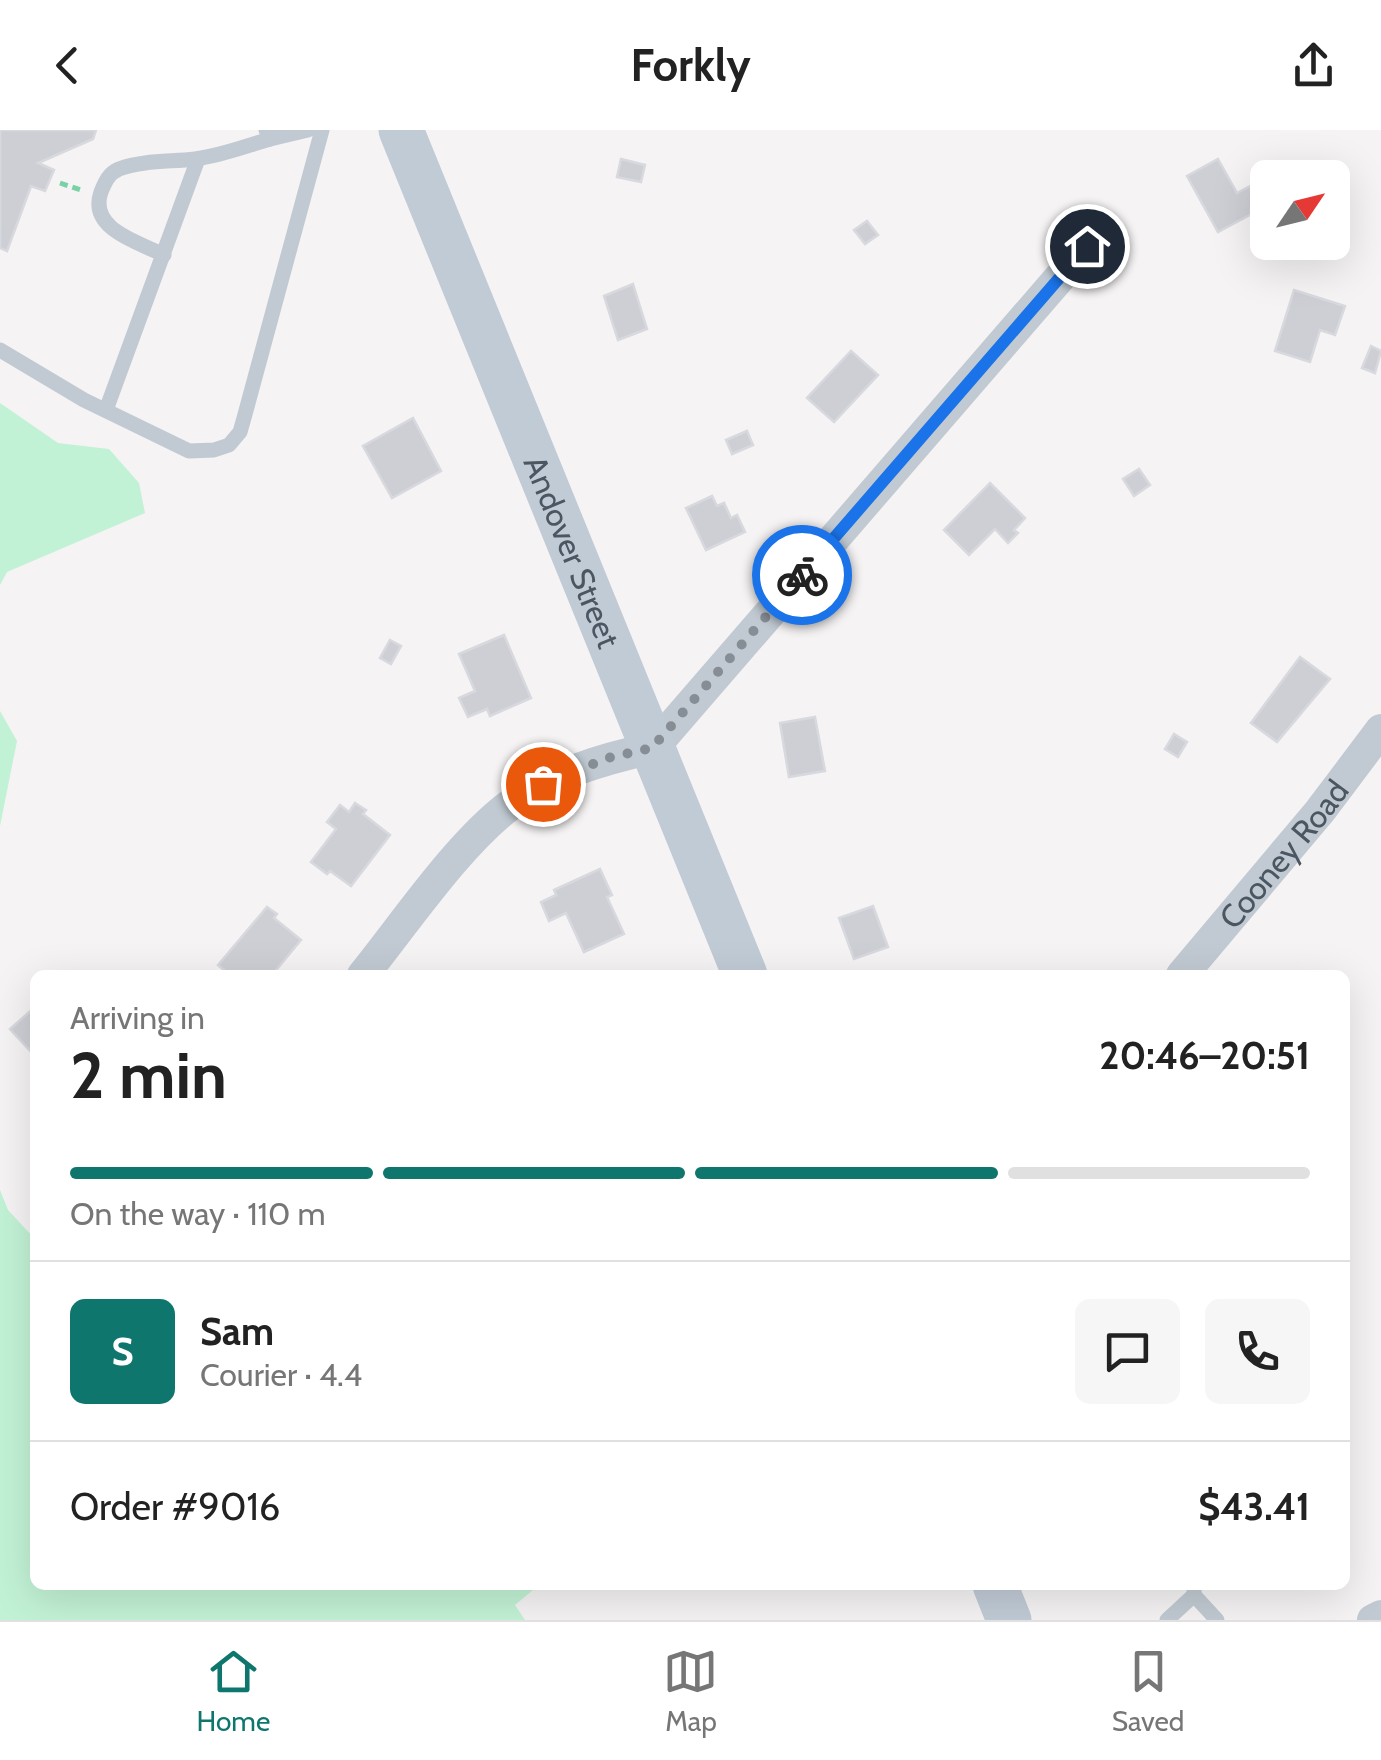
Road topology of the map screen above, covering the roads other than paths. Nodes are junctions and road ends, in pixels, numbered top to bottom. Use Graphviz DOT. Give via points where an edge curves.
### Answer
graph roads {
  1 [pos="308,130"];
  2 [pos="322,130"];
  3 [pos="401,130"];
  4 [pos="268,134"];
  5 [pos="198,159"];
  6 [pos="1087,246"];
  7 [pos="164,254"];
  8 [pos="0,350"];
  9 [pos="106,410"];
  10 [pos="1381,730"];
  11 [pos="652,748"];
  12 [pos="367,970"];
  13 [pos="743,970"];
  14 [pos="1186,970"];
  15 [pos="997,1590"];
  16 [pos="1194,1590"];
  17 [pos="1381,1616"];
  18 [pos="1009,1620"];
  19 [pos="1168,1620"];
  20 [pos="1217,1620"];
  21 [pos="1372,1620"];
  1 -- 4 [label="lane"];
  2 -- 9 [label="lane" via="240,432 230,445 189,450"];
  3 -- 11 [label="main road, Andover Street"];
  4 -- 5 [label="lane"];
  5 -- 7 [label="lane"];
  5 -- 7 [label="lane" via="152,162 114,171 105,181 98,212 110,228"];
  6 -- 11 [label="street"];
  7 -- 9 [label="lane"];
  8 -- 9 [label="lane"];
  10 -- 14 [label="street, Cooney Road"];
  11 -- 12 [label="street" via="576,770 509,806 472,840"];
  11 -- 13 [label="main road, Andover Street"];
  15 -- 18 [label="main road"];
  16 -- 19 [label="lane"];
  16 -- 20 [label="lane"];
  17 -- 21 [label="street"];
}
